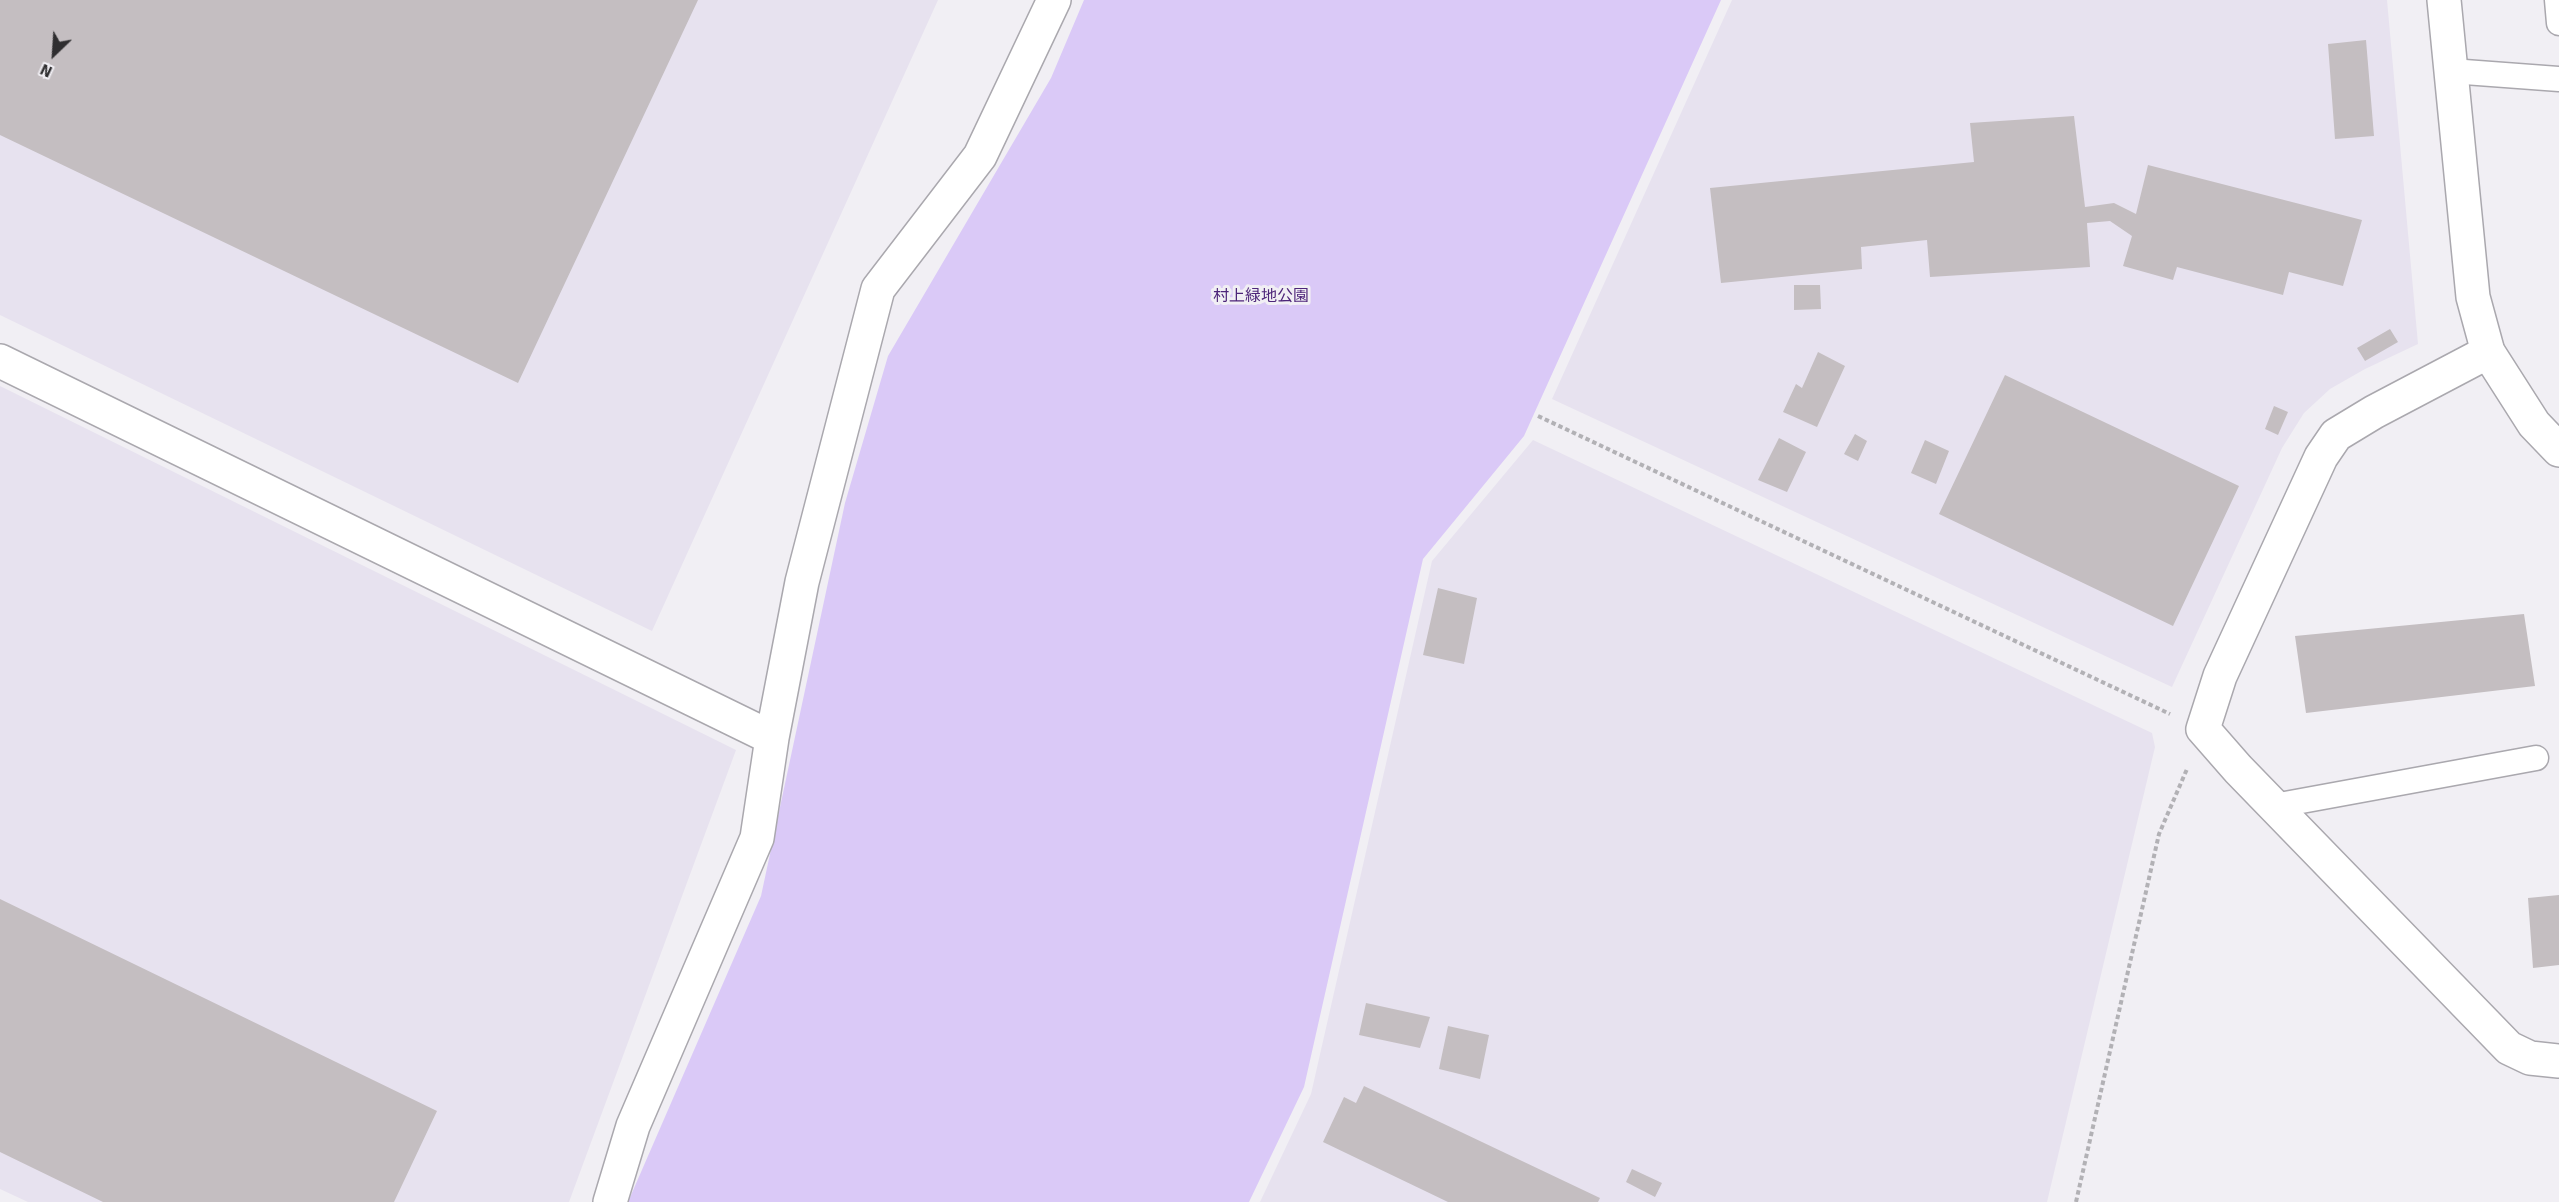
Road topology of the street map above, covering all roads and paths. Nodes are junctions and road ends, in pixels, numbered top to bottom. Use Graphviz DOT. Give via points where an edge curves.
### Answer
graph roads {
  1 [pos="1054,0"];
  2 [pos="2444,0"];
  3 [pos="2557,0"];
  4 [pos="2559,23"];
  5 [pos="2451,70"];
  6 [pos="2559,79"];
  7 [pos="2488,352"];
  8 [pos="0,361"];
  9 [pos="1538,416"];
  10 [pos="2559,450"];
  11 [pos="2203,729"];
  12 [pos="772,738"];
  13 [pos="2536,758"];
  14 [pos="2274,807"];
  15 [pos="2559,1061"];
  16 [pos="610,1202"];
  17 [pos="2076,1202"];
  1 -- 12 [label="street" via="980,156 878,289 801,582"];
  2 -- 5 [label="street"];
  3 -- 4 [label="lane"];
  5 -- 6 [label="lane"];
  5 -- 7 [label="street" via="2473,297"];
  7 -- 10 [label="street" via="2534,424"];
  7 -- 11 [label="street" via="2336,435 2321,457 2220,676"];
  8 -- 12 [label="street"];
  9 -- 11 [label="path"];
  11 -- 14 [label="street"];
  11 -- 17 [label="path" via="2159,834"];
  12 -- 16 [label="street" via="757,838 633,1126"];
  13 -- 14 [label="lane"];
  14 -- 15 [label="street" via="2509,1048 2530,1059"];
}
